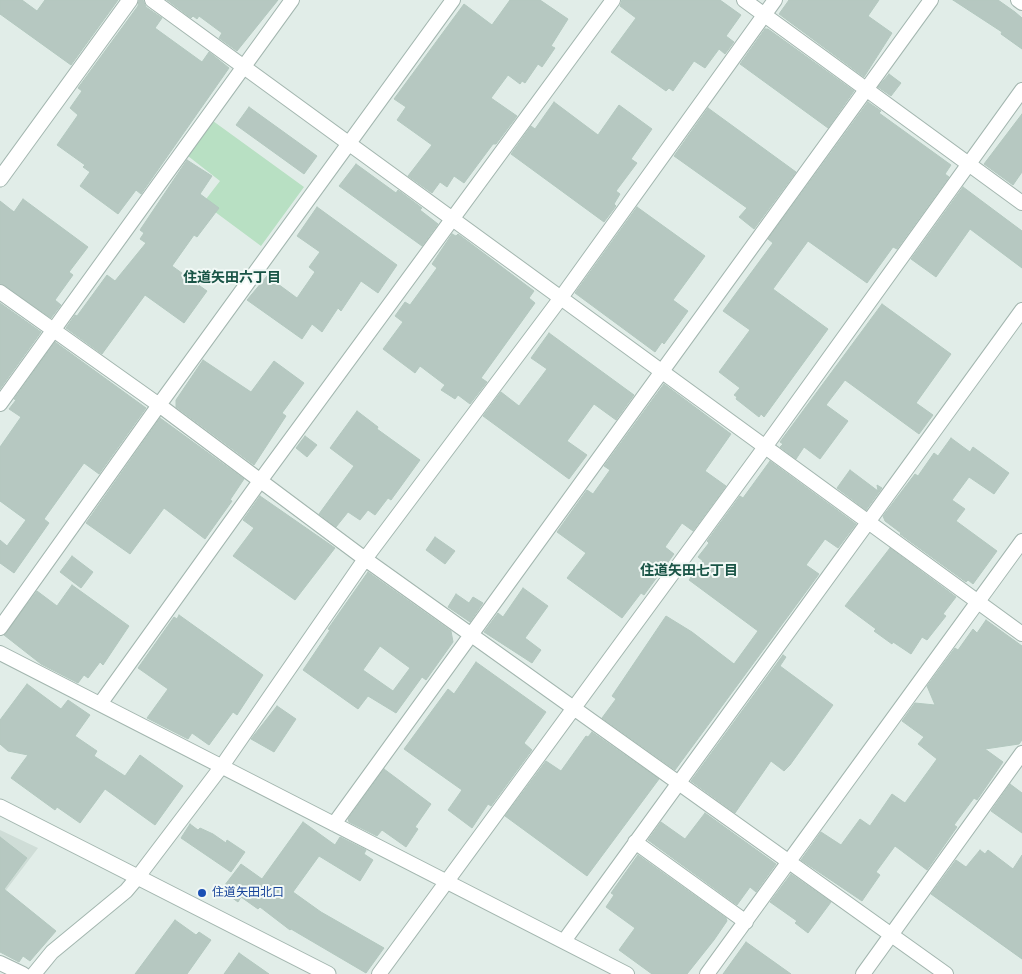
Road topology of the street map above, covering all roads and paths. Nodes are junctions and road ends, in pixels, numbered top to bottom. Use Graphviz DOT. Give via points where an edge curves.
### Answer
graph roads {
  1 [pos="130,0"];
  2 [pos="152,0"];
  3 [pos="292,0"];
  4 [pos="453,0"];
  5 [pos="613,0"];
  6 [pos="744,0"];
  7 [pos="775,0"];
  8 [pos="931,0"];
  9 [pos="1018,0"];
  10 [pos="1022,3"];
  11 [pos="765,15"];
  12 [pos="243,66"];
  13 [pos="867,89"];
  14 [pos="1022,90"];
  15 [pos="348,143"];
  16 [pos="970,165"];
  17 [pos="0,179"];
  18 [pos="1022,203"];
  19 [pos="454,219"];
  20 [pos="0,292"];
  21 [pos="560,299"];
  22 [pos="1022,310"];
  23 [pos="54,330"];
  24 [pos="663,372"];
  25 [pos="0,404"];
  26 [pos="159,404"];
  27 [pos="765,447"];
  28 [pos="260,481"];
  29 [pos="867,521"];
  30 [pos="1022,541"];
  31 [pos="365,559"];
  32 [pos="978,602"];
  33 [pos="0,628"];
  34 [pos="472,634"];
  35 [pos="1022,634"];
  36 [pos="0,653"];
  37 [pos="100,704"];
  38 [pos="574,707"];
  39 [pos="1022,753"];
  40 [pos="222,766"];
  41 [pos="678,781"];
  42 [pos="0,808"];
  43 [pos="334,824"];
  44 [pos="635,842"];
  45 [pos="790,861"];
  46 [pos="137,878"];
  47 [pos="445,883"];
  48 [pos="746,922"];
  49 [pos="891,934"];
  50 [pos="564,941"];
  51 [pos="0,962"];
  52 [pos="23,974"];
  53 [pos="34,974"];
  54 [pos="328,974"];
  55 [pos="379,974"];
  56 [pos="627,974"];
  57 [pos="707,974"];
  58 [pos="863,974"];
  59 [pos="946,974"];
  1 -- 17 [label="street"];
  2 -- 12 [label="street"];
  3 -- 12 [label="street"];
  4 -- 15 [label="street"];
  5 -- 19 [label="street"];
  6 -- 11 [label="street"];
  7 -- 11 [label="street"];
  8 -- 13 [label="street"];
  9 -- 10 [label="street"];
  11 -- 13 [label="street"];
  11 -- 21 [label="street"];
  12 -- 15 [label="street"];
  12 -- 23 [label="street"];
  13 -- 16 [label="street"];
  13 -- 24 [label="street"];
  14 -- 16 [label="street"];
  15 -- 19 [label="street"];
  15 -- 26 [label="street"];
  16 -- 18 [label="street"];
  16 -- 27 [label="street"];
  19 -- 21 [label="street"];
  19 -- 28 [label="street"];
  20 -- 23 [label="street"];
  21 -- 24 [label="street"];
  21 -- 31 [label="street"];
  22 -- 29 [label="street"];
  23 -- 25 [label="street"];
  23 -- 26 [label="street"];
  24 -- 27 [label="street"];
  24 -- 34 [label="street"];
  26 -- 28 [label="street"];
  26 -- 33 [label="street"];
  27 -- 29 [label="street"];
  27 -- 38 [label="street"];
  28 -- 31 [label="street"];
  28 -- 37 [label="street"];
  29 -- 32 [label="street"];
  29 -- 41 [label="street"];
  30 -- 32 [label="street"];
  31 -- 34 [label="street"];
  31 -- 40 [label="street"];
  32 -- 35 [label="street"];
  32 -- 45 [label="street"];
  34 -- 38 [label="street"];
  34 -- 43 [label="street"];
  36 -- 37 [label="street"];
  37 -- 40 [label="street"];
  38 -- 41 [label="street"];
  38 -- 47 [label="street"];
  39 -- 49 [label="street"];
  40 -- 43 [label="street"];
  40 -- 46 [label="street"];
  41 -- 44 [label="street"];
  41 -- 45 [label="street"];
  42 -- 46 [label="street"];
  43 -- 47 [label="street"];
  44 -- 48 [label="street"];
  44 -- 50 [label="street"];
  45 -- 48 [label="street"];
  45 -- 49 [label="street"];
  46 -- 53 [label="street" via="126,891 52,952"];
  46 -- 54 [label="street"];
  47 -- 50 [label="street"];
  47 -- 55 [label="street"];
  48 -- 57 [label="street"];
  49 -- 58 [label="street"];
  49 -- 59 [label="street"];
  50 -- 56 [label="street"];
  51 -- 52 [label="street"];
}
